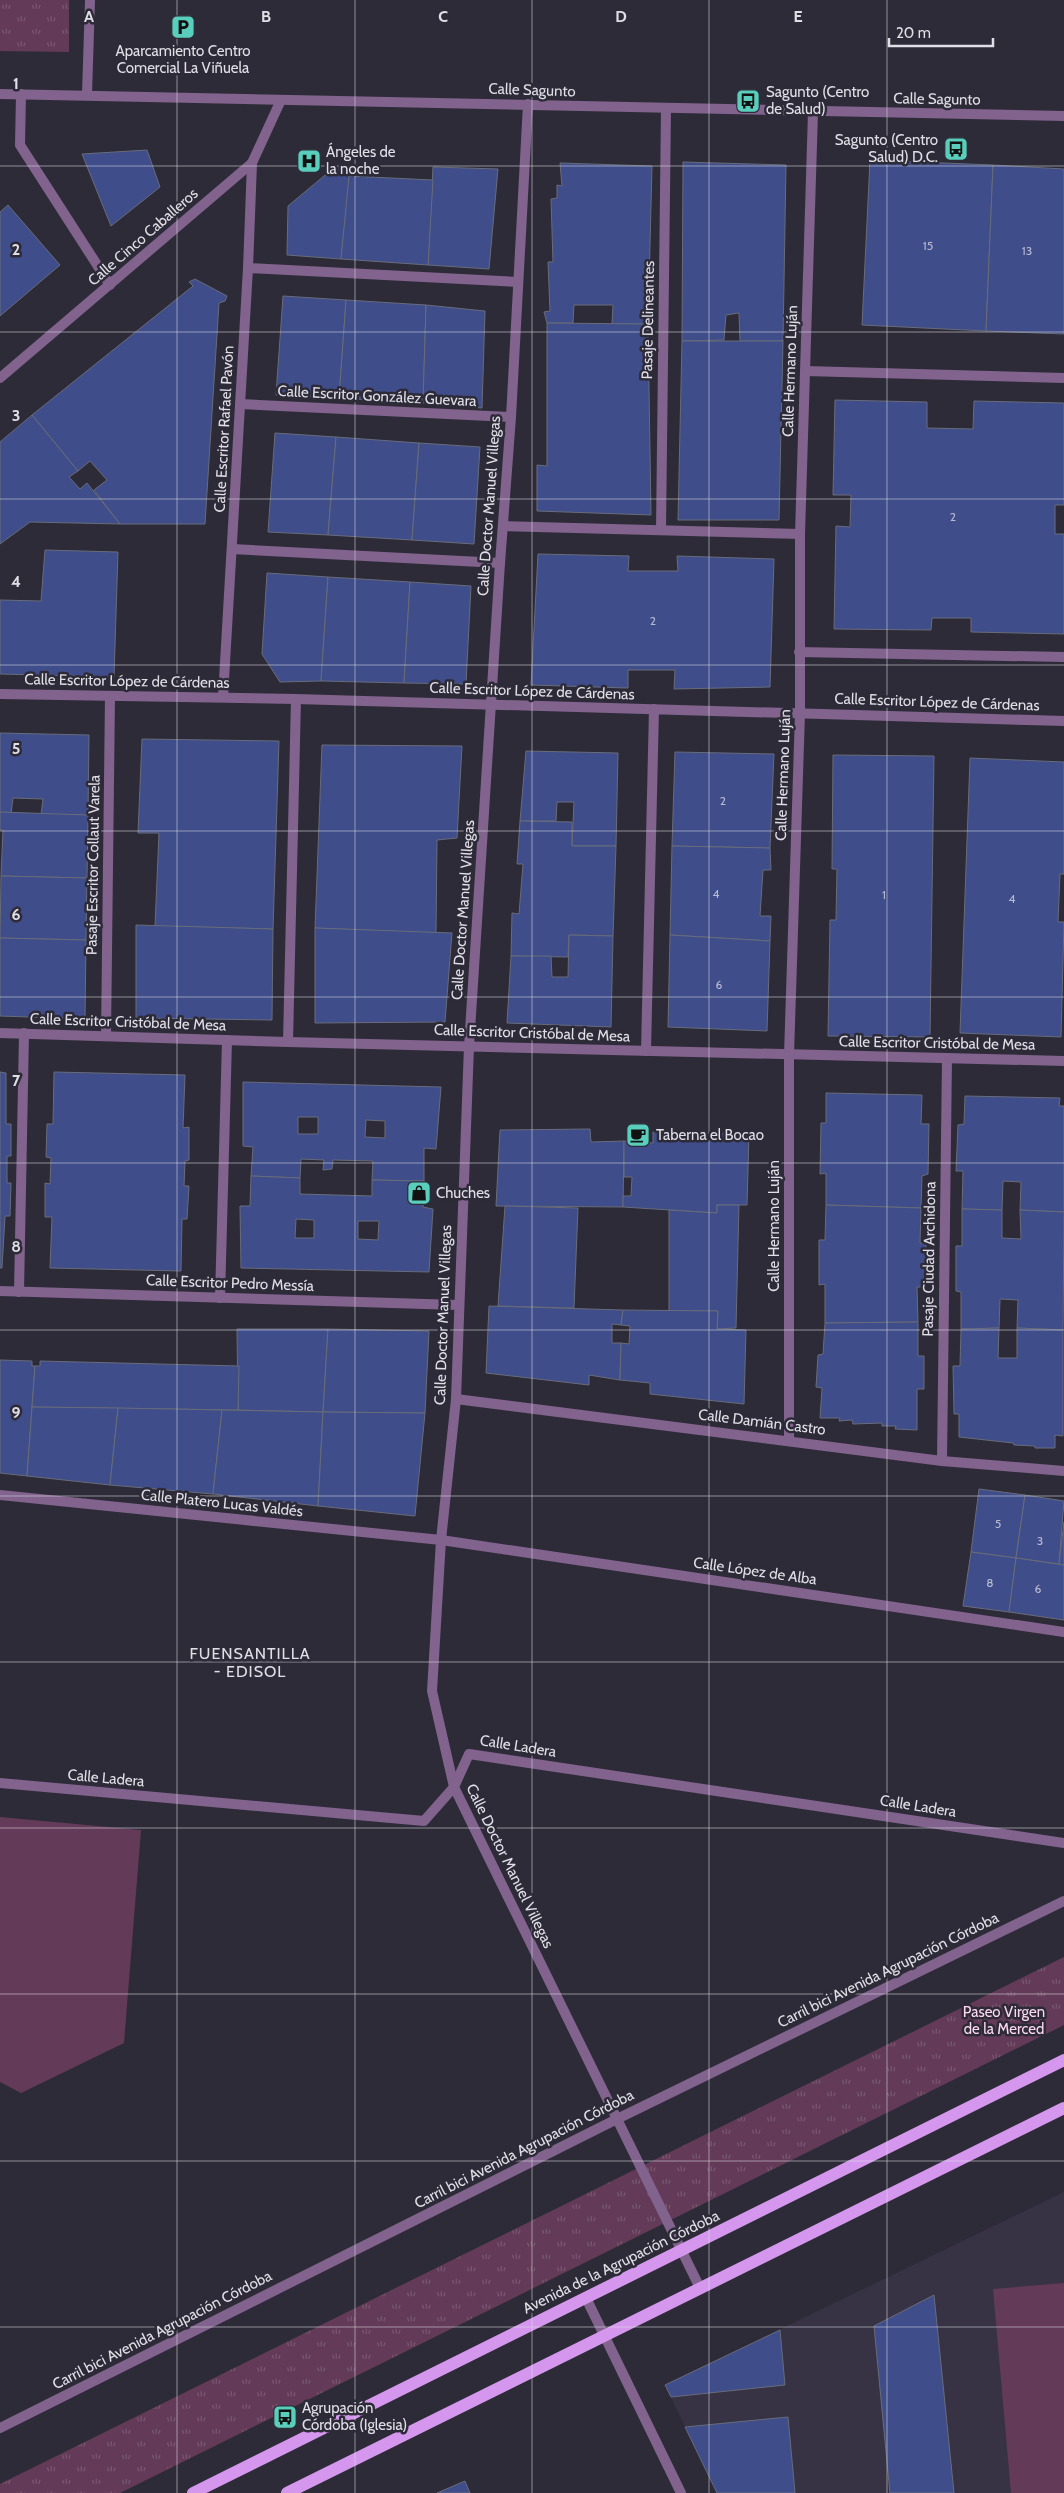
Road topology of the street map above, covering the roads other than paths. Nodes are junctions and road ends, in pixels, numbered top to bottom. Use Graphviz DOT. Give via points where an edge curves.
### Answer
graph roads {
  1 [pos="90,0"];
  2 [pos="0,94"];
  3 [pos="21,94"];
  4 [pos="87,94"];
  5 [pos="281,100"];
  6 [pos="528,104"];
  7 [pos="666,109"];
  8 [pos="813,112"];
  9 [pos="1064,116"];
  10 [pos="252,163"];
  11 [pos="248,268"];
  12 [pos="518,282"];
  13 [pos="110,285"];
  14 [pos="805,371"];
  15 [pos="0,378"];
  16 [pos="1064,378"];
  17 [pos="240,404"];
  18 [pos="511,417"];
  19 [pos="503,526"];
  20 [pos="661,530"];
  21 [pos="800,534"];
  22 [pos="232,549"];
  23 [pos="500,563"];
  24 [pos="799,652"];
  25 [pos="1064,657"];
  26 [pos="0,694"];
  27 [pos="110,696"];
  28 [pos="223,697"];
  29 [pos="296,699"];
  30 [pos="491,705"];
  31 [pos="654,709"];
  32 [pos="800,713"];
  33 [pos="1064,721"];
  34 [pos="0,1033"];
  35 [pos="24,1033"];
  36 [pos="106,1036"];
  37 [pos="227,1040"];
  38 [pos="288,1042"];
  39 [pos="469,1046"];
  40 [pos="646,1051"];
  41 [pos="789,1055"];
  42 [pos="947,1058"];
  43 [pos="1064,1061"];
  44 [pos="0,1291"];
  45 [pos="19,1292"];
  46 [pos="220,1298"];
  47 [pos="458,1305"];
  48 [pos="456,1399"];
  49 [pos="789,1440"];
  50 [pos="942,1461"];
  51 [pos="1064,1472"];
  52 [pos="0,1495"];
  53 [pos="441,1540"];
  54 [pos="1064,1632"];
  55 [pos="0,1783"];
  56 [pos="454,1787"];
  57 [pos="1064,1843"];
  58 [pos="1063,1904"];
  59 [pos="1064,2060"];
  60 [pos="1064,2108"];
  61 [pos="617,2119"];
  62 [pos="682,2250"];
  63 [pos="700,2288"];
  64 [pos="586,2298"];
  65 [pos="606,2335"];
  66 [pos="0,2428"];
  67 [pos="295,2491"];
  68 [pos="193,2493"];
  69 [pos="681,2493"];
  1 -- 4 [label="street"];
  2 -- 3 [label="street, Calle Sagunto"];
  3 -- 4 [label="street, Calle Sagunto"];
  3 -- 13 [label="street" via="20,145"];
  4 -- 5 [label="street, Calle Sagunto"];
  5 -- 6 [label="street, Calle Sagunto"];
  5 -- 10 [label="street, Calle Cinco Caballeros"];
  6 -- 7 [label="street, Calle Sagunto"];
  6 -- 12 [label="street, Calle Doctor Manuel Villegas"];
  7 -- 8 [label="street, Calle Sagunto"];
  7 -- 20 [label="street, Pasaje Delineantes"];
  8 -- 9 [label="street, Calle Sagunto"];
  8 -- 14 [label="street, Calle Hermano Luján"];
  10 -- 11 [label="street, Calle Escritor Rafael Pavón"];
  10 -- 13 [label="street, Calle Cinco Caballeros"];
  11 -- 12 [label="street"];
  11 -- 17 [label="street, Calle Escritor Rafael Pavón"];
  12 -- 18 [label="street, Calle Doctor Manuel Villegas"];
  13 -- 15 [label="street, Calle Cinco Caballeros"];
  14 -- 16 [label="street"];
  14 -- 21 [label="street, Calle Hermano Luján"];
  17 -- 18 [label="street, Calle Escritor González Guevara"];
  17 -- 22 [label="street, Calle Escritor Rafael Pavón"];
  18 -- 19 [label="street, Calle Doctor Manuel Villegas"];
  19 -- 20 [label="street"];
  19 -- 23 [label="street, Calle Doctor Manuel Villegas"];
  20 -- 21 [label="street"];
  21 -- 24 [label="street, Calle Hermano Luján"];
  22 -- 23 [label="street"];
  22 -- 28 [label="street, Calle Escritor Rafael Pavón"];
  23 -- 30 [label="street, Calle Doctor Manuel Villegas"];
  24 -- 25 [label="street"];
  24 -- 32 [label="street, Calle Hermano Luján"];
  26 -- 27 [label="street, Calle Escritor López de Cárdenas"];
  27 -- 28 [label="street, Calle Escritor López de Cárdenas"];
  27 -- 36 [label="street, Pasaje Escritor Collaut Varela"];
  28 -- 29 [label="street, Calle Escritor López de Cárdenas"];
  29 -- 30 [label="street, Calle Escritor López de Cárdenas"];
  29 -- 38 [label="street"];
  30 -- 31 [label="street, Calle Escritor López de Cárdenas"];
  30 -- 39 [label="street, Calle Doctor Manuel Villegas"];
  31 -- 32 [label="street, Calle Escritor López de Cárdenas"];
  31 -- 40 [label="street"];
  32 -- 33 [label="street, Calle Escritor López de Cárdenas"];
  32 -- 41 [label="street, Calle Hermano Luján"];
  34 -- 35 [label="street, Calle Escritor Cristóbal de Mesa"];
  35 -- 36 [label="street, Calle Escritor Cristóbal de Mesa"];
  35 -- 45 [label="street"];
  36 -- 37 [label="street, Calle Escritor Cristóbal de Mesa"];
  37 -- 38 [label="street, Calle Escritor Cristóbal de Mesa"];
  37 -- 46 [label="street"];
  38 -- 39 [label="street, Calle Escritor Cristóbal de Mesa"];
  39 -- 40 [label="street, Calle Escritor Cristóbal de Mesa"];
  39 -- 47 [label="street, Calle Doctor Manuel Villegas"];
  40 -- 41 [label="street, Calle Escritor Cristóbal de Mesa"];
  41 -- 42 [label="street, Calle Escritor Cristóbal de Mesa"];
  41 -- 49 [label="street, Calle Hermano Luján"];
  42 -- 43 [label="street, Calle Escritor Cristóbal de Mesa"];
  42 -- 50 [label="street, Pasaje Ciudad Archidona"];
  44 -- 45 [label="street, Calle Escritor Pedro Messía"];
  45 -- 46 [label="street, Calle Escritor Pedro Messía"];
  46 -- 47 [label="street, Calle Escritor Pedro Messía"];
  47 -- 48 [label="street, Calle Doctor Manuel Villegas"];
  48 -- 49 [label="street, Calle Damián Castro"];
  48 -- 53 [label="street, Calle Doctor Manuel Villegas"];
  49 -- 50 [label="street, Calle Damián Castro"];
  50 -- 51 [label="street, Calle Damián Castro"];
  52 -- 53 [label="street, Calle Platero Lucas Valdés"];
  53 -- 54 [label="street, Calle López de Alba"];
  53 -- 56 [label="street, Calle Doctor Manuel Villegas" via="432,1691"];
  55 -- 56 [label="street, Calle Ladera" via="424,1821"];
  56 -- 57 [label="street, Calle Ladera" via="469,1754"];
  56 -- 61 [label="street, Calle Doctor Manuel Villegas"];
  58 -- 61 [label="street, Carril bici Avenida Agrupación Córdoba"];
  59 -- 62 [label="main road, Avenida de la Agrupación Córdoba"];
  60 -- 63 [label="main road"];
  61 -- 62 [label="street, Calle Doctor Manuel Villegas"];
  61 -- 66 [label="street, Carril bici Avenida Agrupación Córdoba"];
  62 -- 63 [label="street, Calle Doctor Manuel Villegas"];
  62 -- 64 [label="main road, Avenida de la Agrupación Córdoba"];
  63 -- 65 [label="main road"];
  64 -- 65 [label="street"];
  64 -- 68 [label="main road, Avenida de la Agrupación Córdoba"];
  65 -- 67 [label="main road"];
  65 -- 69 [label="street"];
}
